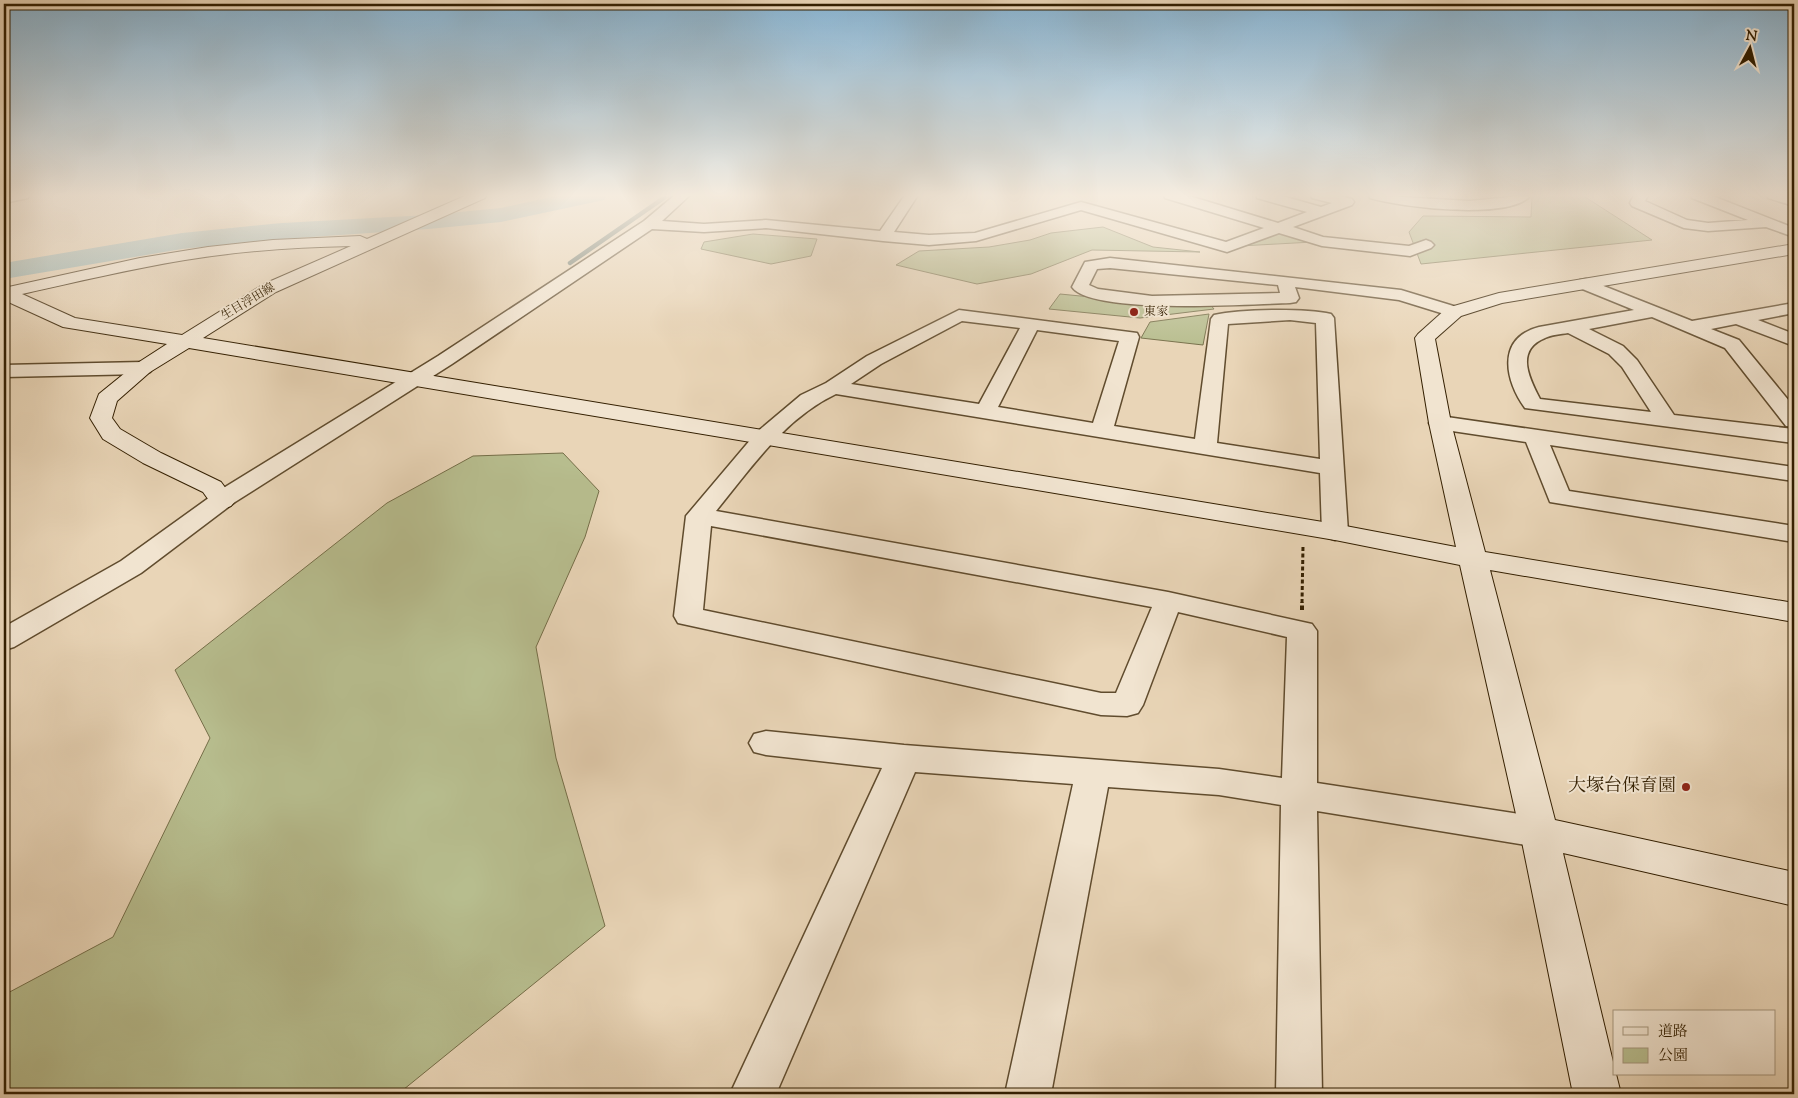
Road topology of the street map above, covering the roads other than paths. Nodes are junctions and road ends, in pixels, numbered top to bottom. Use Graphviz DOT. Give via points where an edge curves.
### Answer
graph roads {
  1 [pos="281,246"];
  2 [pos="364,246"];
  3 [pos="614,246"];
  4 [pos="1368,246"];
  5 [pos="1423,246"];
  6 [pos="1794,249"];
  7 [pos="1285,280"];
  8 [pos="1586,284"];
  9 [pos="4,293"];
  10 [pos="1794,308"];
  11 [pos="1454,312"];
  12 [pos="1652,312"];
  13 [pos="1740,318"];
  14 [pos="1031,324"];
  15 [pos="1570,327"];
  16 [pos="1691,327"];
  17 [pos="1794,340"];
  18 [pos="183,342"];
  19 [pos="143,368"];
  20 [pos="4,371"];
  21 [pos="415,378"];
  22 [pos="833,387"];
  23 [pos="986,412"];
  24 [pos="1666,419"];
  25 [pos="1794,421"];
  26 [pos="1440,423"];
  27 [pos="1102,429"];
  28 [pos="1535,436"];
  29 [pos="1794,436"];
  30 [pos="765,438"];
  31 [pos="1205,448"];
  32 [pos="1331,468"];
  33 [pos="1794,474"];
  34 [pos="222,501"];
  35 [pos="699,516"];
  36 [pos="1335,532"];
  37 [pos="1794,534"];
  38 [pos="1474,559"];
  39 [pos="1168,601"];
  40 [pos="1794,612"];
  41 [pos="4,640"];
  42 [pos="766,743"];
  43 [pos="904,758"];
  44 [pos="1093,773"];
  45 [pos="1299,794"];
  46 [pos="1539,832"];
  47 [pos="1794,889"];
  48 [pos="753,1094"];
  49 [pos="1028,1094"];
  50 [pos="1299,1094"];
  51 [pos="1596,1094"];
  1 -- 9 [label="street" via="187,255"];
  2 -- 18 [label="street, 生目浮田線" via="270,288"];
  3 -- 21 [label="street"];
  4 -- 5 [label="street" via="1410,251"];
  6 -- 8 [label="street"];
  7 -- 7 [label="street" via="1110,263 1091,266 1080,287 1094,294 1152,301 1290,298"];
  7 -- 11 [label="street" via="1401,295"];
  8 -- 11 [label="street" via="1499,298"];
  8 -- 12 [label="street"];
  9 -- 18 [label="street" via="70,323"];
  10 -- 13 [label="street"];
  11 -- 26 [label="street" via="1425,338"];
  12 -- 15 [label="street"];
  12 -- 16 [label="street"];
  13 -- 16 [label="street"];
  13 -- 17 [label="street"];
  14 -- 22 [label="street" via="959,315 874,360"];
  14 -- 23 [label="street"];
  14 -- 27 [label="street" via="1130,337"];
  15 -- 24 [label="street" via="1616,350 1630,364"];
  15 -- 24 [label="street" via="1539,333 1526,340 1517,353 1518,378 1532,404"];
  16 -- 25 [label="street" via="1732,344"];
  18 -- 19 [label="street, 生目浮田線"];
  18 -- 21 [label="street"];
  19 -- 20 [label="street"];
  19 -- 34 [label="street, 生目浮田線" via="107,399 100,418 111,434 212,487"];
  21 -- 30 [label="street"];
  21 -- 34 [label="street"];
  22 -- 23 [label="street"];
  22 -- 30 [label="street" via="808,399"];
  23 -- 27 [label="street"];
  24 -- 29 [label="street"];
  26 -- 28 [label="street"];
  26 -- 38 [label="street"];
  27 -- 31 [label="street"];
  28 -- 33 [label="street"];
  28 -- 37 [label="street" via="1559,497"];
  30 -- 35 [label="street"];
  30 -- 36 [label="street"];
  31 -- 32 [label="street"];
  31 -- 32 [label="street" via="1220,319 1290,315 1325,318 1330,376"];
  32 -- 36 [label="street"];
  34 -- 41 [label="street" via="132,567"];
  35 -- 39 [label="street"];
  35 -- 39 [label="street" via="688,616 1101,704 1126,705"];
  36 -- 38 [label="street"];
  38 -- 40 [label="street"];
  38 -- 46 [label="street"];
  39 -- 45 [label="street" via="1302,630"];
  42 -- 43 [label="street"];
  43 -- 44 [label="street"];
  43 -- 48 [label="street"];
  44 -- 45 [label="street" via="1219,782"];
  44 -- 49 [label="street"];
  45 -- 46 [label="street"];
  45 -- 50 [label="street"];
  46 -- 47 [label="street"];
  46 -- 51 [label="street"];
}
